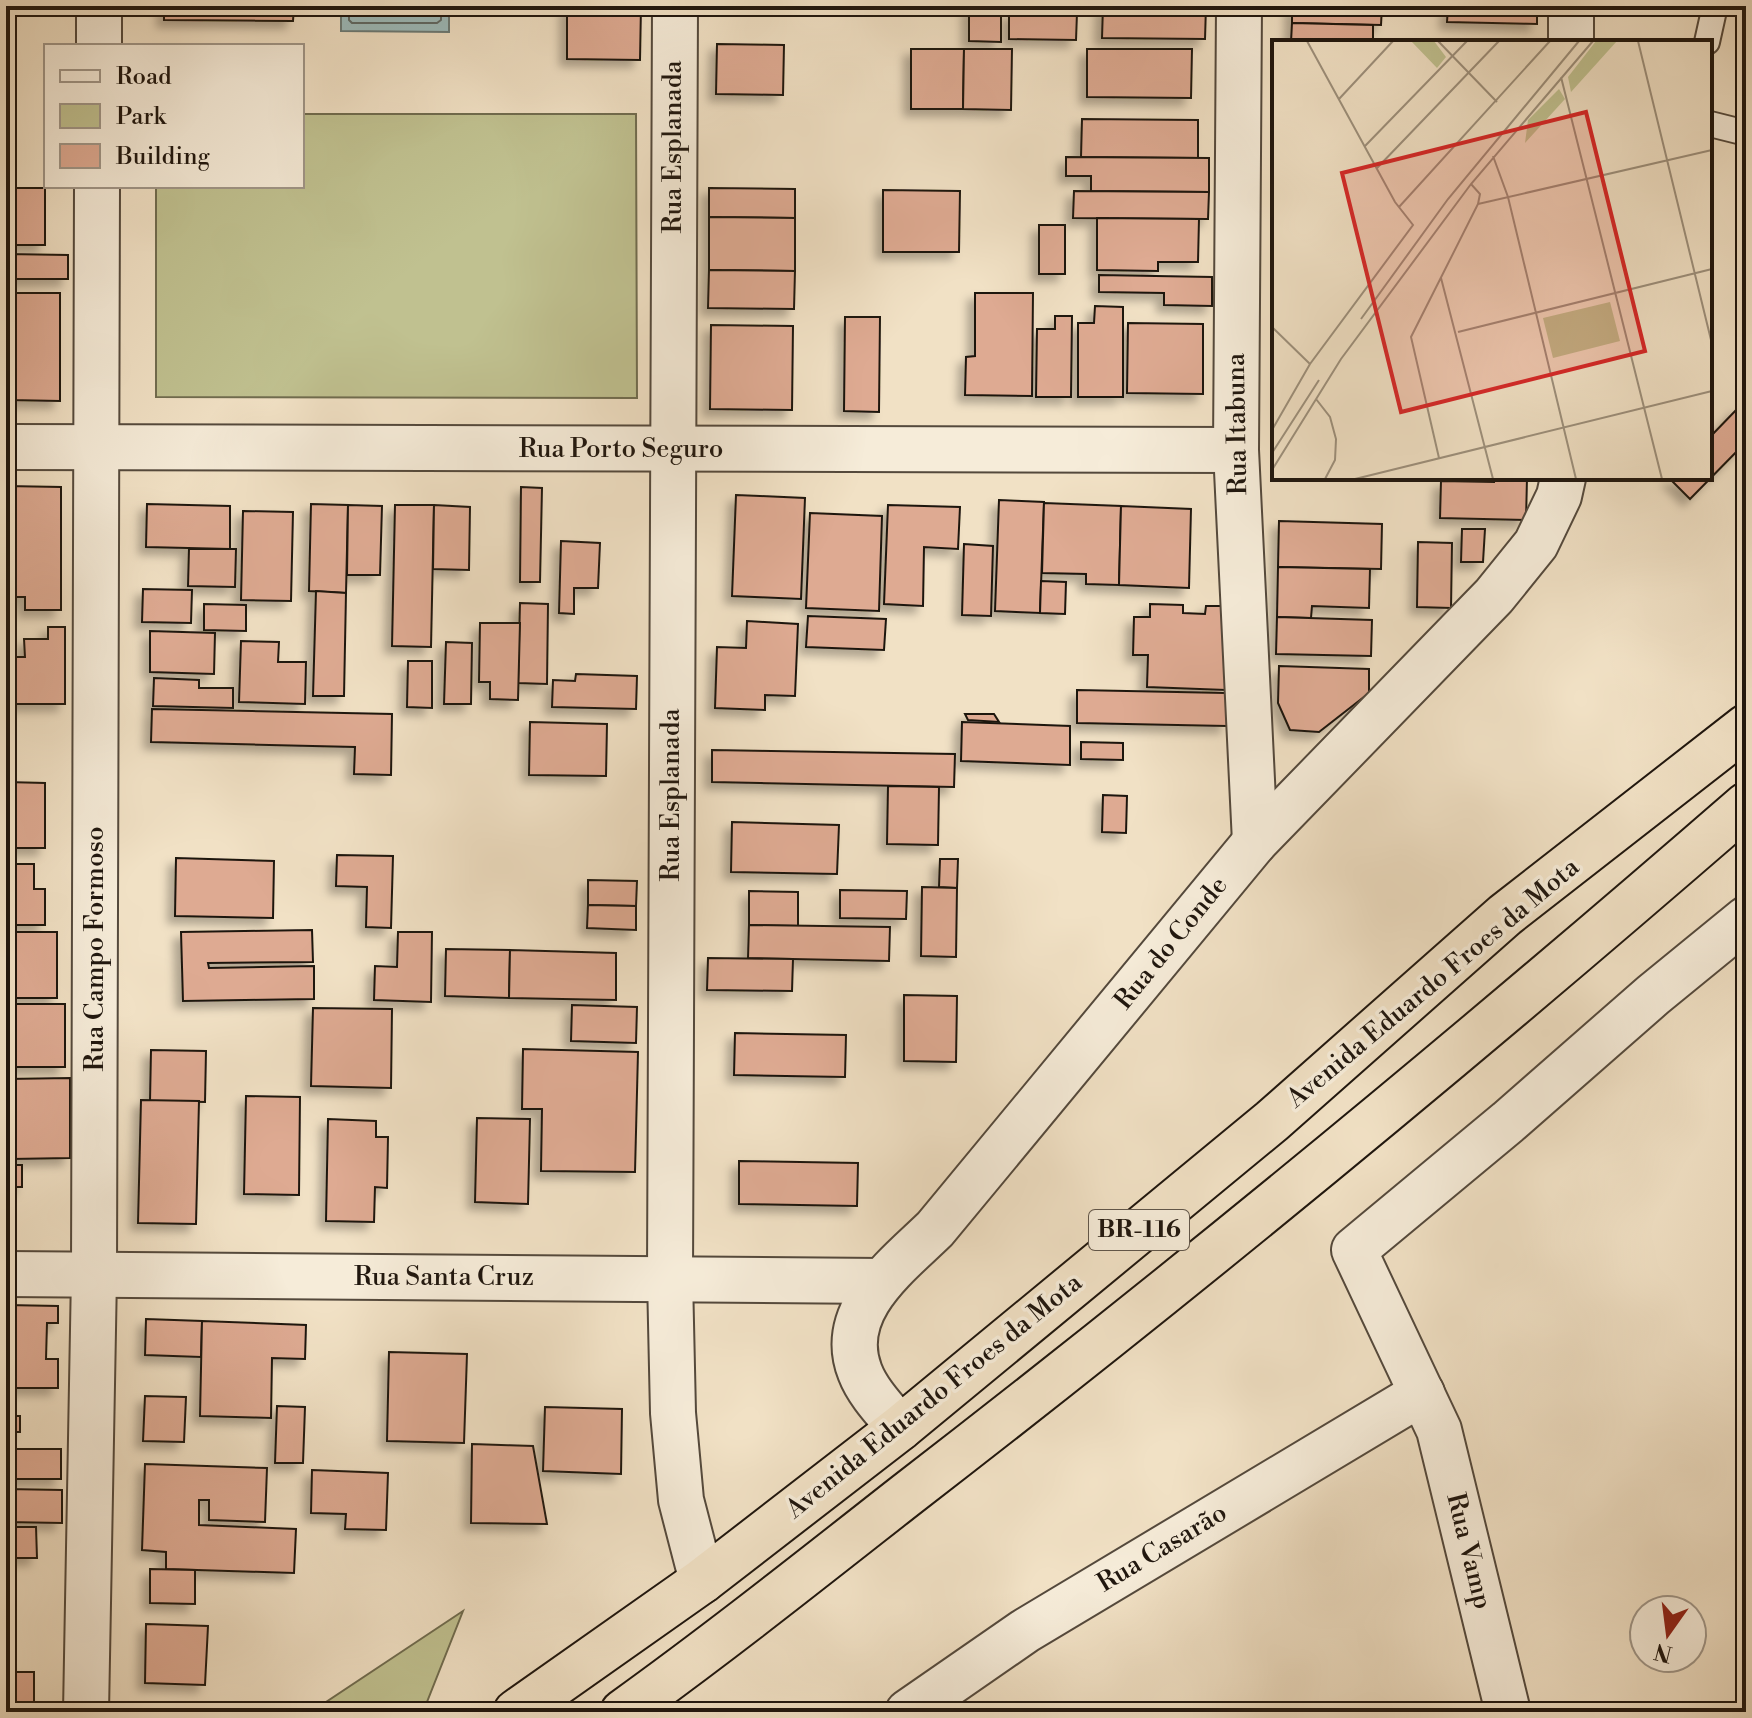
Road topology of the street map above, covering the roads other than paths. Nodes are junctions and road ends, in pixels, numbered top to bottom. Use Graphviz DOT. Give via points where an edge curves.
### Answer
graph roads {
  1 [pos="99,6"];
  2 [pos="675,6"];
  3 [pos="1239,6"];
  4 [pos="1571,6"];
  5 [pos="1715,6"];
  6 [pos="1571,40"];
  7 [pos="1707,40"];
  8 [pos="99,44"];
  9 [pos="1712,124"];
  10 [pos="1746,133"];
  11 [pos="97,188"];
  12 [pos="6,447"];
  13 [pos="95,447"];
  14 [pos="671,449"];
  15 [pos="1236,450"];
  16 [pos="1563,480"];
  17 [pos="1746,727"];
  18 [pos="1746,805"];
  19 [pos="1255,842"];
  20 [pos="1746,919"];
  21 [pos="6,1274"];
  22 [pos="94,1275"];
  23 [pos="670,1278"];
  24 [pos="882,1281"];
  25 [pos="1422,1393"];
  26 [pos="900,1428"];
  27 [pos="702,1581"];
  28 [pos="1497,1707"];
  29 [pos="86,1712"];
  30 [pos="516,1712"];
  31 [pos="623,1712"];
  32 [pos="908,1712"];
  1 -- 8 [label="street"];
  2 -- 14 [label="street, Rua Esplanada"];
  3 -- 15 [label="street, Rua Itabuna"];
  4 -- 6 [label="street"];
  5 -- 7 [label="lane"];
  9 -- 10 [label="lane"];
  11 -- 13 [label="street, Rua Campo Formoso"];
  12 -- 13 [label="street, Rua Porto Seguro"];
  13 -- 14 [label="street, Rua Porto Seguro"];
  13 -- 22 [label="street, Rua Campo Formoso"];
  14 -- 15 [label="street, Rua Porto Seguro"];
  14 -- 23 [label="street, Rua Esplanada"];
  15 -- 19 [label="street, Rua Itabuna"];
  16 -- 19 [label="street, Rua do Conde" via="1536,544 1494,596"];
  17 -- 26 [label="highway, Avenida Eduardo Froes da Mota / BR-116" via="1505,915 1272,1121"];
  18 -- 31 [label="highway" via="1526,996 1076,1364"];
  19 -- 24 [label="street, Rua do Conde" via="935,1229"];
  20 -- 25 [label="street, Rua Vamp" via="1354,1250"];
  21 -- 22 [label="street, Rua Santa Cruz"];
  22 -- 23 [label="street, Rua Santa Cruz"];
  22 -- 29 [label="street, Rua Campo Formoso"];
  23 -- 24 [label="street, Rua Santa Cruz"];
  23 -- 27 [label="street, Rua Esplanada" via="681,1500"];
  24 -- 26 [label="street, Rua do Conde" via="860,1312 855,1345 860,1373"];
  25 -- 28 [label="street, Rua Vamp" via="1439,1430"];
  25 -- 32 [label="street, Rua Casarão" via="1025,1631"];
  26 -- 27 [label="highway, Avenida Eduardo Froes da Mota / BR-116"];
  27 -- 30 [label="highway, Avenida Eduardo Froes da Mota / BR-116"];
}
